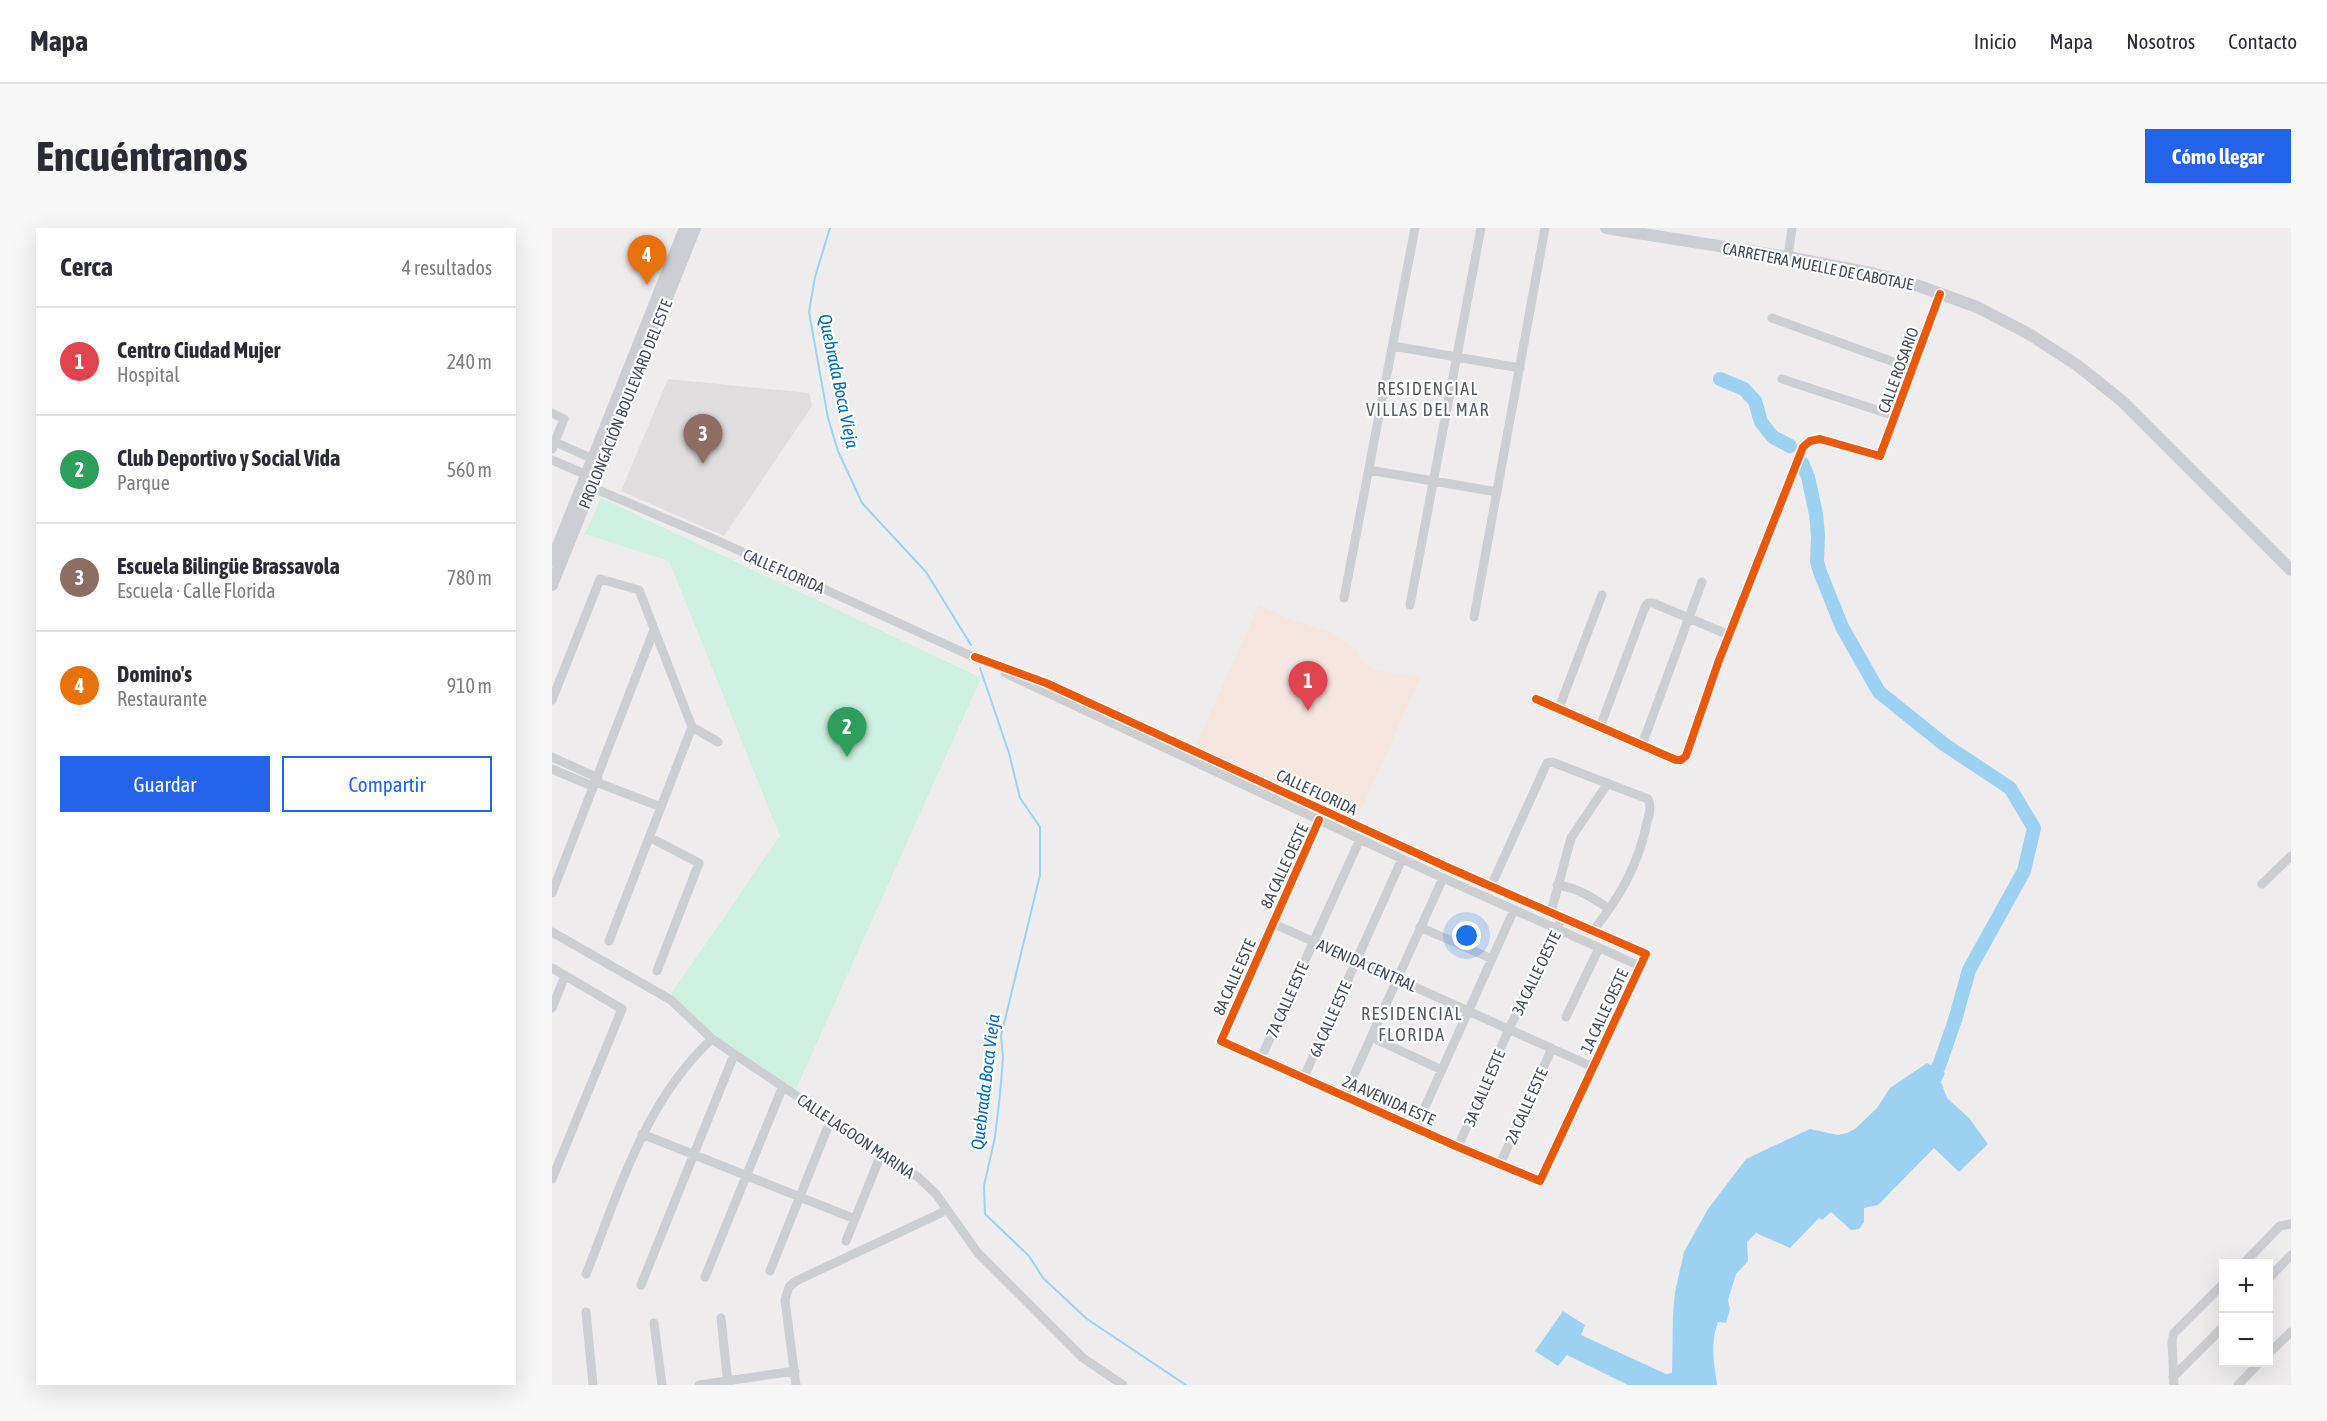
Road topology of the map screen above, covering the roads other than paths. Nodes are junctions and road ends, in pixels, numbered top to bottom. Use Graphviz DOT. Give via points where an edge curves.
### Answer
graph roads {
  1 [pos="685,228"];
  2 [pos="695,228"];
  3 [pos="1415,228"];
  4 [pos="1481,228"];
  5 [pos="1545,228"];
  6 [pos="1606,228"];
  7 [pos="1792,228"];
  8 [pos="1788,258"];
  9 [pos="1940,294"];
  10 [pos="1772,318"];
  11 [pos="652,324"];
  12 [pos="1393,346"];
  13 [pos="1457,356"];
  14 [pos="1520,368"];
  15 [pos="1912,369"];
  16 [pos="1782,379"];
  17 [pos="552,413"];
  18 [pos="1895,416"];
  19 [pos="553,445"];
  20 [pos="593,459"];
  21 [pos="552,460"];
  22 [pos="1369,470"];
  23 [pos="587,475"];
  24 [pos="1434,480"];
  25 [pos="591,487"];
  26 [pos="1497,492"];
  27 [pos="562,534"];
  28 [pos="552,552"];
  29 [pos="552,561"];
  30 [pos="2291,570"];
  31 [pos="1702,582"];
  32 [pos="552,585"];
  33 [pos="1602,595"];
  34 [pos="1344,598"];
  35 [pos="1410,605"];
  36 [pos="1474,618"];
  37 [pos="1689,619"];
  38 [pos="654,630"];
  39 [pos="1729,635"];
  40 [pos="975,657"];
  41 [pos="1536,699"];
  42 [pos="552,700"];
  43 [pos="1559,708"];
  44 [pos="692,727"];
  45 [pos="1600,727"];
  46 [pos="718,742"];
  47 [pos="1642,745"];
  48 [pos="552,758"];
  49 [pos="552,769"];
  50 [pos="595,782"];
  51 [pos="1608,783"];
  52 [pos="661,807"];
  53 [pos="1319,820"];
  54 [pos="649,837"];
  55 [pos="1360,840"];
  56 [pos="2291,856"];
  57 [pos="1402,859"];
  58 [pos="1443,878"];
  59 [pos="2262,884"];
  60 [pos="1557,885"];
  61 [pos="1491,886"];
  62 [pos="552,893"];
  63 [pos="1609,909"];
  64 [pos="1514,910"];
  65 [pos="1551,912"];
  66 [pos="1562,918"];
  67 [pos="1272,923"];
  68 [pos="1420,927"];
  69 [pos="1557,929"];
  70 [pos="1593,931"];
  71 [pos="552,932"];
  72 [pos="609,941"];
  73 [pos="1313,941"];
  74 [pos="1599,948"];
  75 [pos="1646,954"];
  76 [pos="1492,959"];
  77 [pos="1356,960"];
  78 [pos="1640,966"];
  79 [pos="552,968"];
  80 [pos="657,970"];
  81 [pos="565,976"];
  82 [pos="1397,979"];
  83 [pos="552,1008"];
  84 [pos="1468,1011"];
  85 [pos="1566,1017"];
  86 [pos="1509,1029"];
  87 [pos="1371,1038"];
  88 [pos="712,1039"];
  89 [pos="1221,1041"];
  90 [pos="1552,1048"];
  91 [pos="1261,1059"];
  92 [pos="732,1060"];
  93 [pos="1593,1067"];
  94 [pos="1442,1070"];
  95 [pos="1304,1077"];
  96 [pos="783,1086"];
  97 [pos="1345,1095"];
  98 [pos="1416,1127"];
  99 [pos="827,1129"];
  100 [pos="642,1134"];
  101 [pos="1458,1147"];
  102 [pos="694,1155"];
  103 [pos="878,1162"];
  104 [pos="1500,1164"];
  105 [pos="746,1175"];
  106 [pos="1544,1176"];
  107 [pos="552,1179"];
  108 [pos="800,1197"];
  109 [pos="946,1209"];
  110 [pos="855,1219"];
  111 [pos="2289,1224"];
  112 [pos="846,1241"];
  113 [pos="2291,1256"];
  114 [pos="2247,1259"];
  115 [pos="770,1271"];
  116 [pos="586,1274"];
  117 [pos="2273,1274"];
  118 [pos="705,1277"];
  119 [pos="641,1286"];
  120 [pos="2219,1287"];
  121 [pos="586,1312"];
  122 [pos="721,1318"];
  123 [pos="654,1323"];
  124 [pos="2219,1330"];
  125 [pos="2291,1332"];
  126 [pos="2273,1348"];
  127 [pos="2255,1367"];
  128 [pos="795,1371"];
  129 [pos="2174,1381"];
  130 [pos="727,1383"];
  131 [pos="593,1385"];
  132 [pos="662,1385"];
  133 [pos="699,1385"];
  134 [pos="796,1385"];
  135 [pos="1123,1385"];
  136 [pos="2238,1385"];
  1 -- 11 [label="main road, PROLONGACIÓN BOULEVARD DEL ESTE"];
  2 -- 11 [label="main road, PROLONGACIÓN BOULEVARD DEL ESTE"];
  3 -- 12 [label="street"];
  4 -- 13 [label="street"];
  5 -- 14 [label="street"];
  6 -- 8 [label="main road, CARRETERA MUELLE DE CABOTAJE"];
  7 -- 8 [label="street"];
  8 -- 9 [label="main road, CARRETERA MUELLE DE CABOTAJE" via="1870,273"];
  9 -- 15 [label="street, CALLE ROSARIO"];
  9 -- 30 [label="main road, CARRETERA MUELLE DE CABOTAJE" via="2019,328 2077,365 2122,401"];
  10 -- 15 [label="street"];
  11 -- 20 [label="main road, PROLONGACIÓN BOULEVARD DEL ESTE"];
  11 -- 25 [label="main road, PROLONGACIÓN BOULEVARD DEL ESTE"];
  12 -- 13 [label="street"];
  12 -- 22 [label="street"];
  13 -- 14 [label="street"];
  13 -- 24 [label="street"];
  14 -- 26 [label="street"];
  15 -- 18 [label="street, CALLE ROSARIO"];
  16 -- 18 [label="street"];
  17 -- 19 [label="street" via="564,419"];
  18 -- 39 [label="street, CALLE ROSARIO" via="1880,456 1820,439 1803,447"];
  19 -- 20 [label="street"];
  20 -- 23 [label="main road, PROLONGACIÓN BOULEVARD DEL ESTE"];
  21 -- 23 [label="street"];
  22 -- 24 [label="street"];
  22 -- 34 [label="street"];
  23 -- 27 [label="main road, PROLONGACIÓN BOULEVARD DEL ESTE"];
  24 -- 26 [label="street"];
  24 -- 35 [label="street"];
  25 -- 27 [label="main road, PROLONGACIÓN BOULEVARD DEL ESTE"];
  25 -- 40 [label="street, CALLE FLORIDA"];
  26 -- 36 [label="street"];
  27 -- 28 [label="street"];
  27 -- 29 [label="main road, PROLONGACIÓN BOULEVARD DEL ESTE"];
  27 -- 32 [label="main road"];
  31 -- 37 [label="street"];
  33 -- 43 [label="street"];
  37 -- 39 [label="street"];
  37 -- 45 [label="street" via="1648,603"];
  37 -- 47 [label="street"];
  38 -- 42 [label="street" via="639,590 600,579"];
  38 -- 44 [label="street"];
  38 -- 50 [label="street"];
  39 -- 47 [label="street" via="1686,756 1676,760"];
  40 -- 53 [label="street, CALLE FLORIDA" via="1028,686"];
  40 -- 61 [label="street, CALLE FLORIDA" via="1046,683"];
  41 -- 43 [label="street"];
  43 -- 45 [label="street"];
  44 -- 46 [label="street"];
  44 -- 52 [label="street"];
  45 -- 47 [label="street"];
  48 -- 50 [label="street"];
  49 -- 50 [label="street"];
  50 -- 52 [label="street"];
  50 -- 62 [label="street"];
  51 -- 60 [label="street" via="1571,838"];
  51 -- 61 [label="street" via="1547,763"];
  51 -- 63 [label="street" via="1650,803 1630,877"];
  52 -- 54 [label="street"];
  53 -- 55 [label="street, CALLE FLORIDA"];
  53 -- 67 [label="street, 8A CALLE OESTE"];
  54 -- 72 [label="street"];
  54 -- 80 [label="street" via="699,862"];
  55 -- 57 [label="street, CALLE FLORIDA"];
  55 -- 73 [label="street, 7A CALLE ESTE"];
  56 -- 59 [label="street"];
  57 -- 58 [label="street, CALLE FLORIDA"];
  57 -- 77 [label="street, 6A CALLE ESTE"];
  58 -- 64 [label="street, CALLE FLORIDA"];
  58 -- 68 [label="street"];
  60 -- 63 [label="street" via="1574,887"];
  60 -- 65 [label="street"];
  61 -- 65 [label="street, CALLE FLORIDA"];
  63 -- 70 [label="street"];
  64 -- 69 [label="street, CALLE FLORIDA"];
  64 -- 76 [label="street"];
  65 -- 66 [label="street, CALLE FLORIDA"];
  66 -- 69 [label="street, 3A CALLE OESTE"];
  66 -- 70 [label="street, CALLE FLORIDA"];
  67 -- 73 [label="street, AVENIDA CENTRAL"];
  67 -- 89 [label="street, 8A CALLE ESTE"];
  68 -- 76 [label="street"];
  68 -- 82 [label="street"];
  69 -- 74 [label="street, CALLE FLORIDA"];
  69 -- 86 [label="street, 3A CALLE OESTE"];
  70 -- 75 [label="street, CALLE FLORIDA"];
  71 -- 88 [label="street, CALLE LAGOON MARINA" via="671,1000"];
  73 -- 77 [label="street, AVENIDA CENTRAL"];
  73 -- 91 [label="street, 7A CALLE ESTE"];
  74 -- 78 [label="street, CALLE FLORIDA"];
  74 -- 85 [label="street"];
  75 -- 78 [label="street, 1A CALLE OESTE"];
  76 -- 84 [label="street"];
  77 -- 82 [label="street, AVENIDA CENTRAL"];
  77 -- 95 [label="street, 6A CALLE ESTE"];
  78 -- 93 [label="street, 1A CALLE OESTE"];
  79 -- 81 [label="street"];
  81 -- 83 [label="street"];
  81 -- 107 [label="street" via="622,1009"];
  82 -- 84 [label="street, AVENIDA CENTRAL"];
  82 -- 87 [label="street"];
  84 -- 86 [label="street, AVENIDA CENTRAL"];
  84 -- 94 [label="street"];
  86 -- 90 [label="street, AVENIDA CENTRAL"];
  86 -- 101 [label="street, 3A CALLE ESTE"];
  87 -- 94 [label="street"];
  87 -- 97 [label="street"];
  88 -- 96 [label="street, CALLE LAGOON MARINA"];
  88 -- 100 [label="street" via="683,1067"];
  89 -- 91 [label="street, 2A AVENIDA ESTE"];
  90 -- 93 [label="street, AVENIDA CENTRAL"];
  90 -- 104 [label="street, 2A CALLE ESTE"];
  91 -- 95 [label="street, 2A AVENIDA ESTE"];
  92 -- 102 [label="street"];
  93 -- 106 [label="street, 1A CALLE OESTE"];
  94 -- 98 [label="street"];
  95 -- 97 [label="street, 2A AVENIDA ESTE"];
  96 -- 105 [label="street"];
  96 -- 109 [label="street, CALLE LAGOON MARINA" via="918,1177"];
  97 -- 98 [label="street, 2A AVENIDA ESTE"];
  98 -- 101 [label="street, 2A AVENIDA ESTE"];
  99 -- 108 [label="street"];
  100 -- 102 [label="street"];
  100 -- 116 [label="street"];
  101 -- 104 [label="street, 2A AVENIDA ESTE"];
  102 -- 105 [label="street"];
  102 -- 119 [label="street"];
  103 -- 110 [label="street"];
  104 -- 106 [label="street, 2A AVENIDA ESTE" via="1535,1180"];
  105 -- 108 [label="street"];
  105 -- 118 [label="street"];
  108 -- 110 [label="street"];
  108 -- 115 [label="street"];
  109 -- 128 [label="street" via="792,1283 785,1300"];
  109 -- 135 [label="street, CALLE LAGOON MARINA" via="978,1253 1083,1358"];
  110 -- 112 [label="street"];
  111 -- 114 [label="street" via="2280,1226"];
  113 -- 117 [label="street"];
  120 -- 129 [label="street" via="2174,1334"];
  121 -- 131 [label="street"];
  122 -- 130 [label="street"];
  123 -- 132 [label="street"];
  124 -- 129 [label="street"];
  125 -- 126 [label="street"];
  127 -- 136 [label="street"];
  128 -- 130 [label="street"];
  128 -- 134 [label="street"];
  130 -- 133 [label="street"];
}
